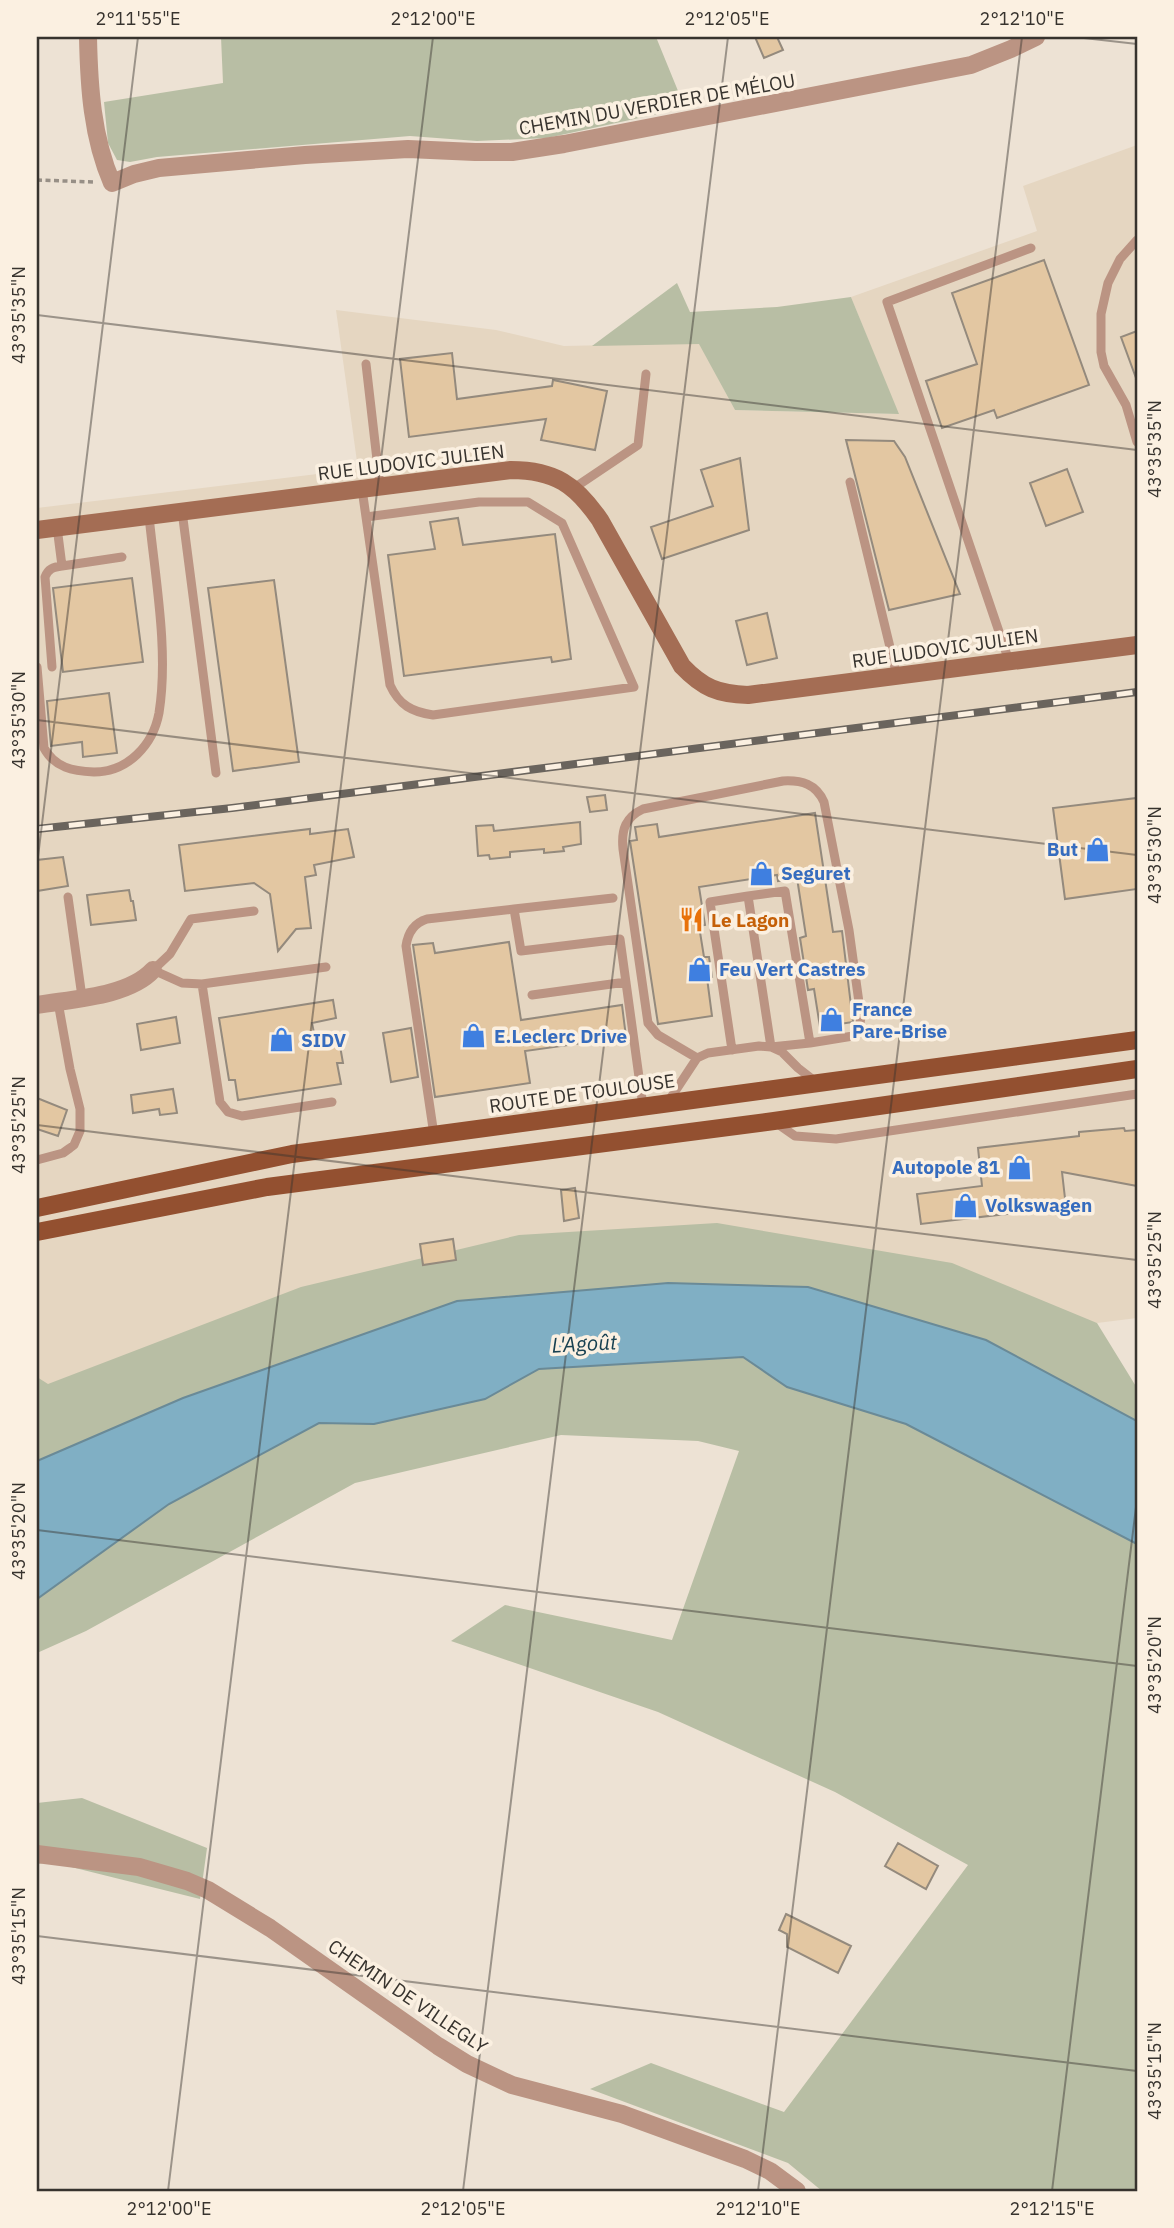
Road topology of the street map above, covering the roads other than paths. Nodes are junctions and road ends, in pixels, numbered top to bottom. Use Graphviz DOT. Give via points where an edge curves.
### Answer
graph roads {
  1 [pos="88,37"];
  2 [pos="1036,37"];
  3 [pos="1137,240"];
  4 [pos="1031,248"];
  5 [pos="366,364"];
  6 [pos="646,374"];
  7 [pos="1137,442"];
  8 [pos="850,482"];
  9 [pos="371,487"];
  10 [pos="574,488"];
  11 [pos="182,512"];
  12 [pos="149,516"];
  13 [pos="366,517"];
  14 [pos="57,527"];
  15 [pos="37,530"];
  16 [pos="122,557"];
  17 [pos="62,566"];
  18 [pos="1137,645"];
  19 [pos="1009,661"];
  20 [pos="37,667"];
  21 [pos="52,667"];
  22 [pos="897,676"];
  23 [pos="216,773"];
  24 [pos="748,896"];
  25 [pos="68,897"];
  26 [pos="613,898"];
  27 [pos="514,909"];
  28 [pos="254,911"];
  29 [pos="326,967"];
  30 [pos="153,970"];
  31 [pos="626,982"];
  32 [pos="202,984"];
  33 [pos="532,995"];
  34 [pos="82,997"];
  35 [pos="58,1001"];
  36 [pos="37,1004"];
  37 [pos="1137,1040"];
  38 [pos="810,1043"];
  39 [pos="771,1047"];
  40 [pos="732,1050"];
  41 [pos="696,1058"];
  42 [pos="1137,1069"];
  43 [pos="817,1083"];
  44 [pos="1137,1094"];
  45 [pos="332,1102"];
  46 [pos="668,1102"];
  47 [pos="643,1106"];
  48 [pos="774,1121"];
  49 [pos="434,1135"];
  50 [pos="37,1160"];
  51 [pos="37,1208"];
  52 [pos="37,1232"];
  53 [pos="37,1854"];
  54 [pos="797,2191"];
  1 -- 2 [label="street, CHEMIN DU VERDIER DE MÉLOU" via="97,138 112,183 159,168 305,155 408,149 512,152 564,144 971,65"];
  3 -- 7 [label="lane" via="1108,283 1101,313 1104,366 1125,405"];
  4 -- 19 [label="lane" via="887,302"];
  5 -- 9 [label="lane"];
  6 -- 10 [label="lane" via="638,444"];
  8 -- 22 [label="lane"];
  9 -- 10 [label="main road, RUE LUDOVIC JULIEN" via="526,470 552,475"];
  9 -- 11 [label="main road, RUE LUDOVIC JULIEN"];
  9 -- 13 [label="lane"];
  10 -- 22 [label="main road, RUE LUDOVIC JULIEN" via="600,520 682,666 710,689 748,695"];
  11 -- 12 [label="main road, RUE LUDOVIC JULIEN"];
  11 -- 23 [label="lane"];
  12 -- 14 [label="main road, RUE LUDOVIC JULIEN"];
  12 -- 20 [label="lane" via="161,631 161,684 158,715 148,742 118,768 78,772 61,767 44,748"];
  13 -- 13 [label="lane" via="390,685 406,707 433,715 634,687 562,523 528,502 479,502"];
  14 -- 15 [label="main road, RUE LUDOVIC JULIEN"];
  14 -- 17 [label="lane"];
  16 -- 17 [label="lane"];
  17 -- 21 [label="lane" via="47,571 45,578"];
  18 -- 19 [label="main road, RUE LUDOVIC JULIEN"];
  19 -- 22 [label="main road, RUE LUDOVIC JULIEN"];
  24 -- 38 [label="lane" via="785,891"];
  24 -- 39 [label="lane"];
  24 -- 40 [label="lane" via="710,902"];
  25 -- 34 [label="lane"];
  26 -- 27 [label="lane"];
  27 -- 31 [label="lane" via="521,951 620,939"];
  27 -- 49 [label="lane" via="427,919 408,934 406,946"];
  28 -- 30 [label="lane" via="191,919 170,954"];
  29 -- 32 [label="lane"];
  30 -- 32 [label="lane" via="181,983"];
  30 -- 34 [label="street" via="130,986"];
  31 -- 33 [label="lane"];
  31 -- 47 [label="lane"];
  32 -- 45 [label="lane" via="220,1102 228,1112 242,1116"];
  34 -- 35 [label="street"];
  35 -- 36 [label="street"];
  35 -- 50 [label="lane" via="80,1109 80,1131 63,1153"];
  37 -- 43 [label="main road, ROUTE DE TOULOUSE"];
  38 -- 39 [label="lane"];
  38 -- 41 [label="lane" via="853,1037 861,1017 824,802 809,784 783,781 643,808 623,828 648,1023 658,1035"];
  39 -- 40 [label="lane"];
  39 -- 43 [label="lane"];
  40 -- 41 [label="lane"];
  41 -- 46 [label="lane"];
  42 -- 48 [label="main road"];
  43 -- 46 [label="main road, ROUTE DE TOULOUSE"];
  44 -- 48 [label="lane" via="836,1139 794,1136"];
  46 -- 47 [label="main road, ROUTE DE TOULOUSE"];
  47 -- 49 [label="main road, ROUTE DE TOULOUSE"];
  48 -- 52 [label="main road" via="267,1187"];
  49 -- 51 [label="main road, ROUTE DE TOULOUSE" via="292,1154"];
  53 -- 54 [label="street, CHEMIN DE VILLEGLY" via="139,1867 200,1886 259,1920 467,2064 528,2091 622,2115 745,2159"];
}
